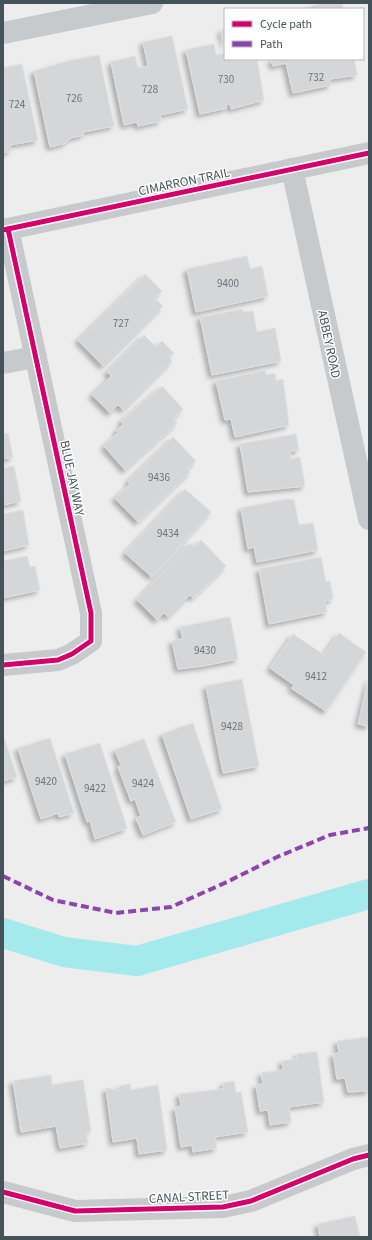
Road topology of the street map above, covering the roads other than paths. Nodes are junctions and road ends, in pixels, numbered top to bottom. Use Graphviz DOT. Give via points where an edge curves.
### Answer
graph roads {
  1 [pos="152,3"];
  2 [pos="3,33"];
  3 [pos="369,153"];
  4 [pos="292,169"];
  5 [pos="6,229"];
  6 [pos="36,357"];
  7 [pos="3,363"];
  8 [pos="369,519"];
  9 [pos="3,665"];
  10 [pos="369,1155"];
  11 [pos="3,1192"];
  1 -- 2 [label="street"];
  3 -- 4 [label="street, CIMARRON TRAIL"];
  4 -- 5 [label="street, CIMARRON TRAIL"];
  4 -- 8 [label="street, ABBEY ROAD"];
  5 -- 6 [label="street, BLUE JAY WAY"];
  6 -- 7 [label="street"];
  6 -- 9 [label="street, BLUE JAY WAY" via="91,613 91,641 58,660"];
  10 -- 11 [label="street, CANAL STREET" via="353,1159 251,1201 223,1207 76,1211"];
}
